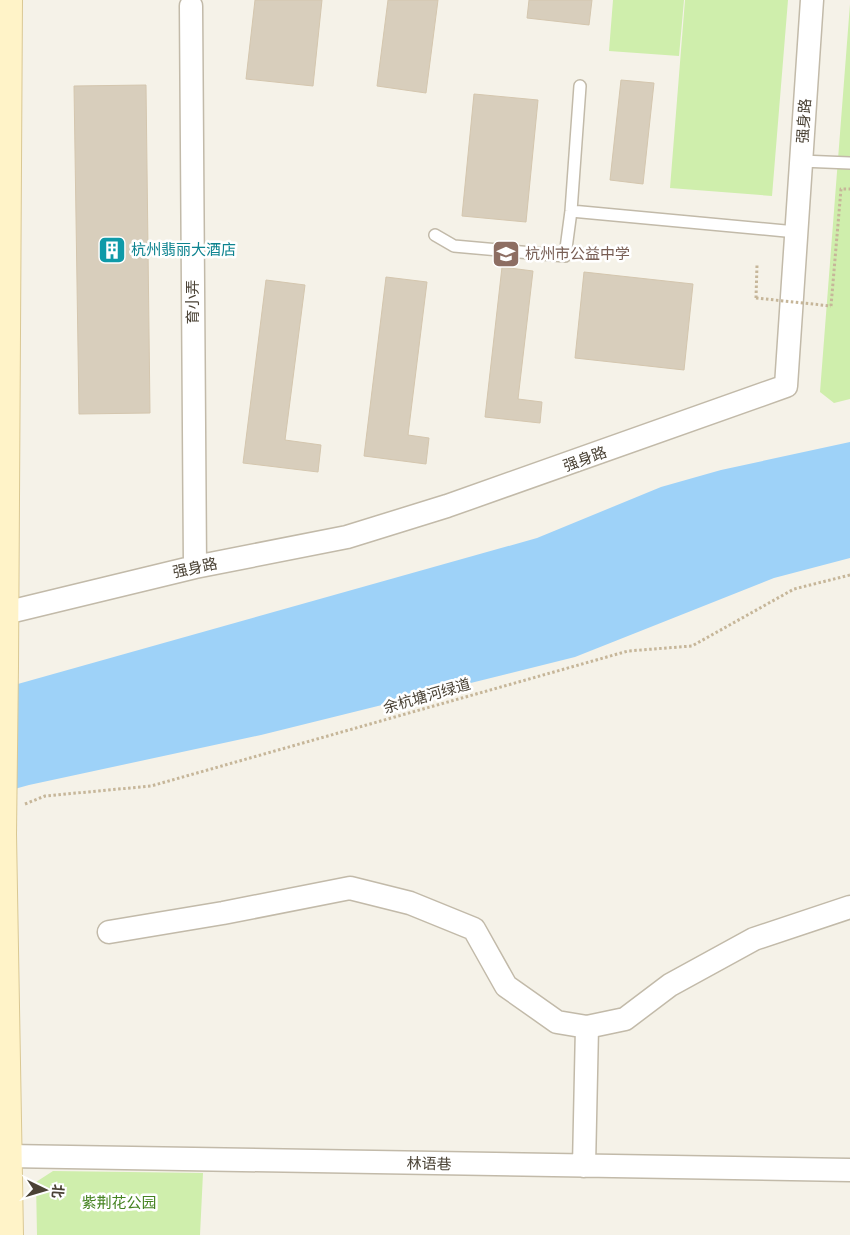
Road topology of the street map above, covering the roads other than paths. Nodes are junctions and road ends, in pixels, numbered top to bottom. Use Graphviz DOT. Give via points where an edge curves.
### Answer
graph roads {
  1 [pos="8,0"];
  2 [pos="812,0"];
  3 [pos="191,6"];
  4 [pos="580,86"];
  5 [pos="802,161"];
  6 [pos="850,163"];
  7 [pos="571,211"];
  8 [pos="796,232"];
  9 [pos="435,234"];
  10 [pos="195,567"];
  11 [pos="5,613"];
  12 [pos="850,907"];
  13 [pos="109,932"];
  14 [pos="587,1027"];
  15 [pos="8,1156"];
  16 [pos="584,1166"];
  17 [pos="850,1170"];
  18 [pos="9,1235"];
  1 -- 11 [label="main road"];
  2 -- 5 [label="street, 强身路"];
  3 -- 10 [label="street, 育小弄"];
  4 -- 7 [label="lane"];
  5 -- 6 [label="lane"];
  5 -- 8 [label="street, 强身路"];
  7 -- 8 [label="lane"];
  7 -- 9 [label="lane" via="565,256 454,246"];
  8 -- 10 [label="street, 强身路" via="786,386 447,506 347,537"];
  10 -- 11 [label="street, 强身路"];
  11 -- 15 [label="main road, bridge" via="2,834"];
  12 -- 14 [label="street" via="754,939 670,985 625,1019"];
  13 -- 14 [label="street" via="350,888 410,903 474,929 506,986 557,1022"];
  14 -- 16 [label="street"];
  15 -- 16 [label="street, 林语巷"];
  15 -- 18 [label="main road"];
  16 -- 17 [label="street, 林语巷"];
}
